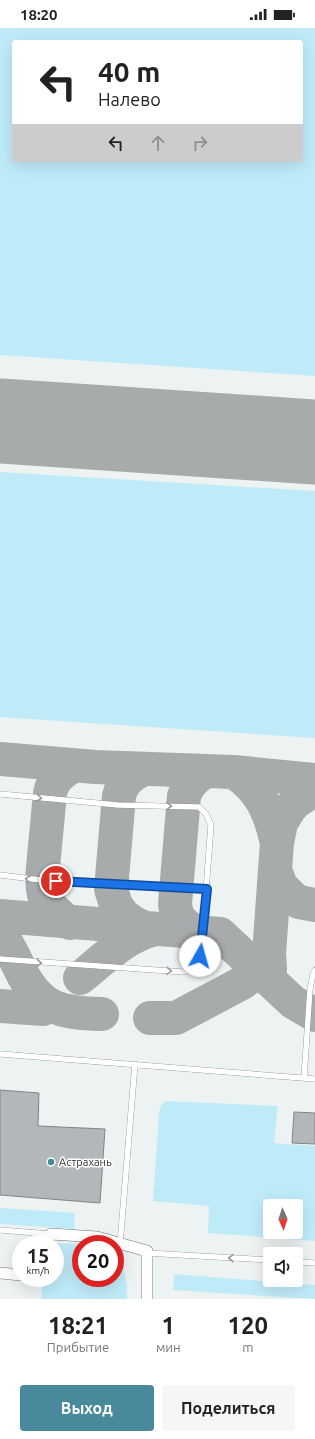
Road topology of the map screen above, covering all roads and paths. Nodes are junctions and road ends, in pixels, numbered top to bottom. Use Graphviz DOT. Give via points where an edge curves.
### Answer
graph roads {
  1 [pos="0,794"];
  2 [pos="0,875"];
  3 [pos="207,889"];
  4 [pos="0,959"];
  5 [pos="315,970"];
  6 [pos="0,1054"];
  7 [pos="135,1064"];
  8 [pos="304,1078"];
  9 [pos="315,1079"];
  10 [pos="0,1230"];
  11 [pos="51,1234"];
  12 [pos="72,1235"];
  13 [pos="121,1235"];
  14 [pos="124,1245"];
  15 [pos="147,1253"];
  16 [pos="263,1260"];
  17 [pos="303,1262"];
  18 [pos="315,1263"];
  19 [pos="0,1273"];
  20 [pos="12,1274"];
  21 [pos="147,1299"];
  1 -- 3 [label="lane, one-way" via="118,805 199,808 211,824"];
  3 -- 2 [label="lane, one-way" via="112,885"];
  4 -- 3 [label="lane, one-way" via="188,971 195,966 200,956"];
  5 -- 8 [label="lane" via="310,989"];
  6 -- 7 [label="lane"];
  7 -- 8 [label="lane"];
  7 -- 13 [label="lane"];
  8 -- 9 [label="lane"];
  10 -- 11 [label="lane"];
  11 -- 12 [label="street"];
  14 -- 15 [label="street"];
  16 -- 15 [label="lane, one-way"];
  15 -- 21 [label="street"];
  17 -- 18 [label="lane"];
  19 -- 20 [label="street"];
}
